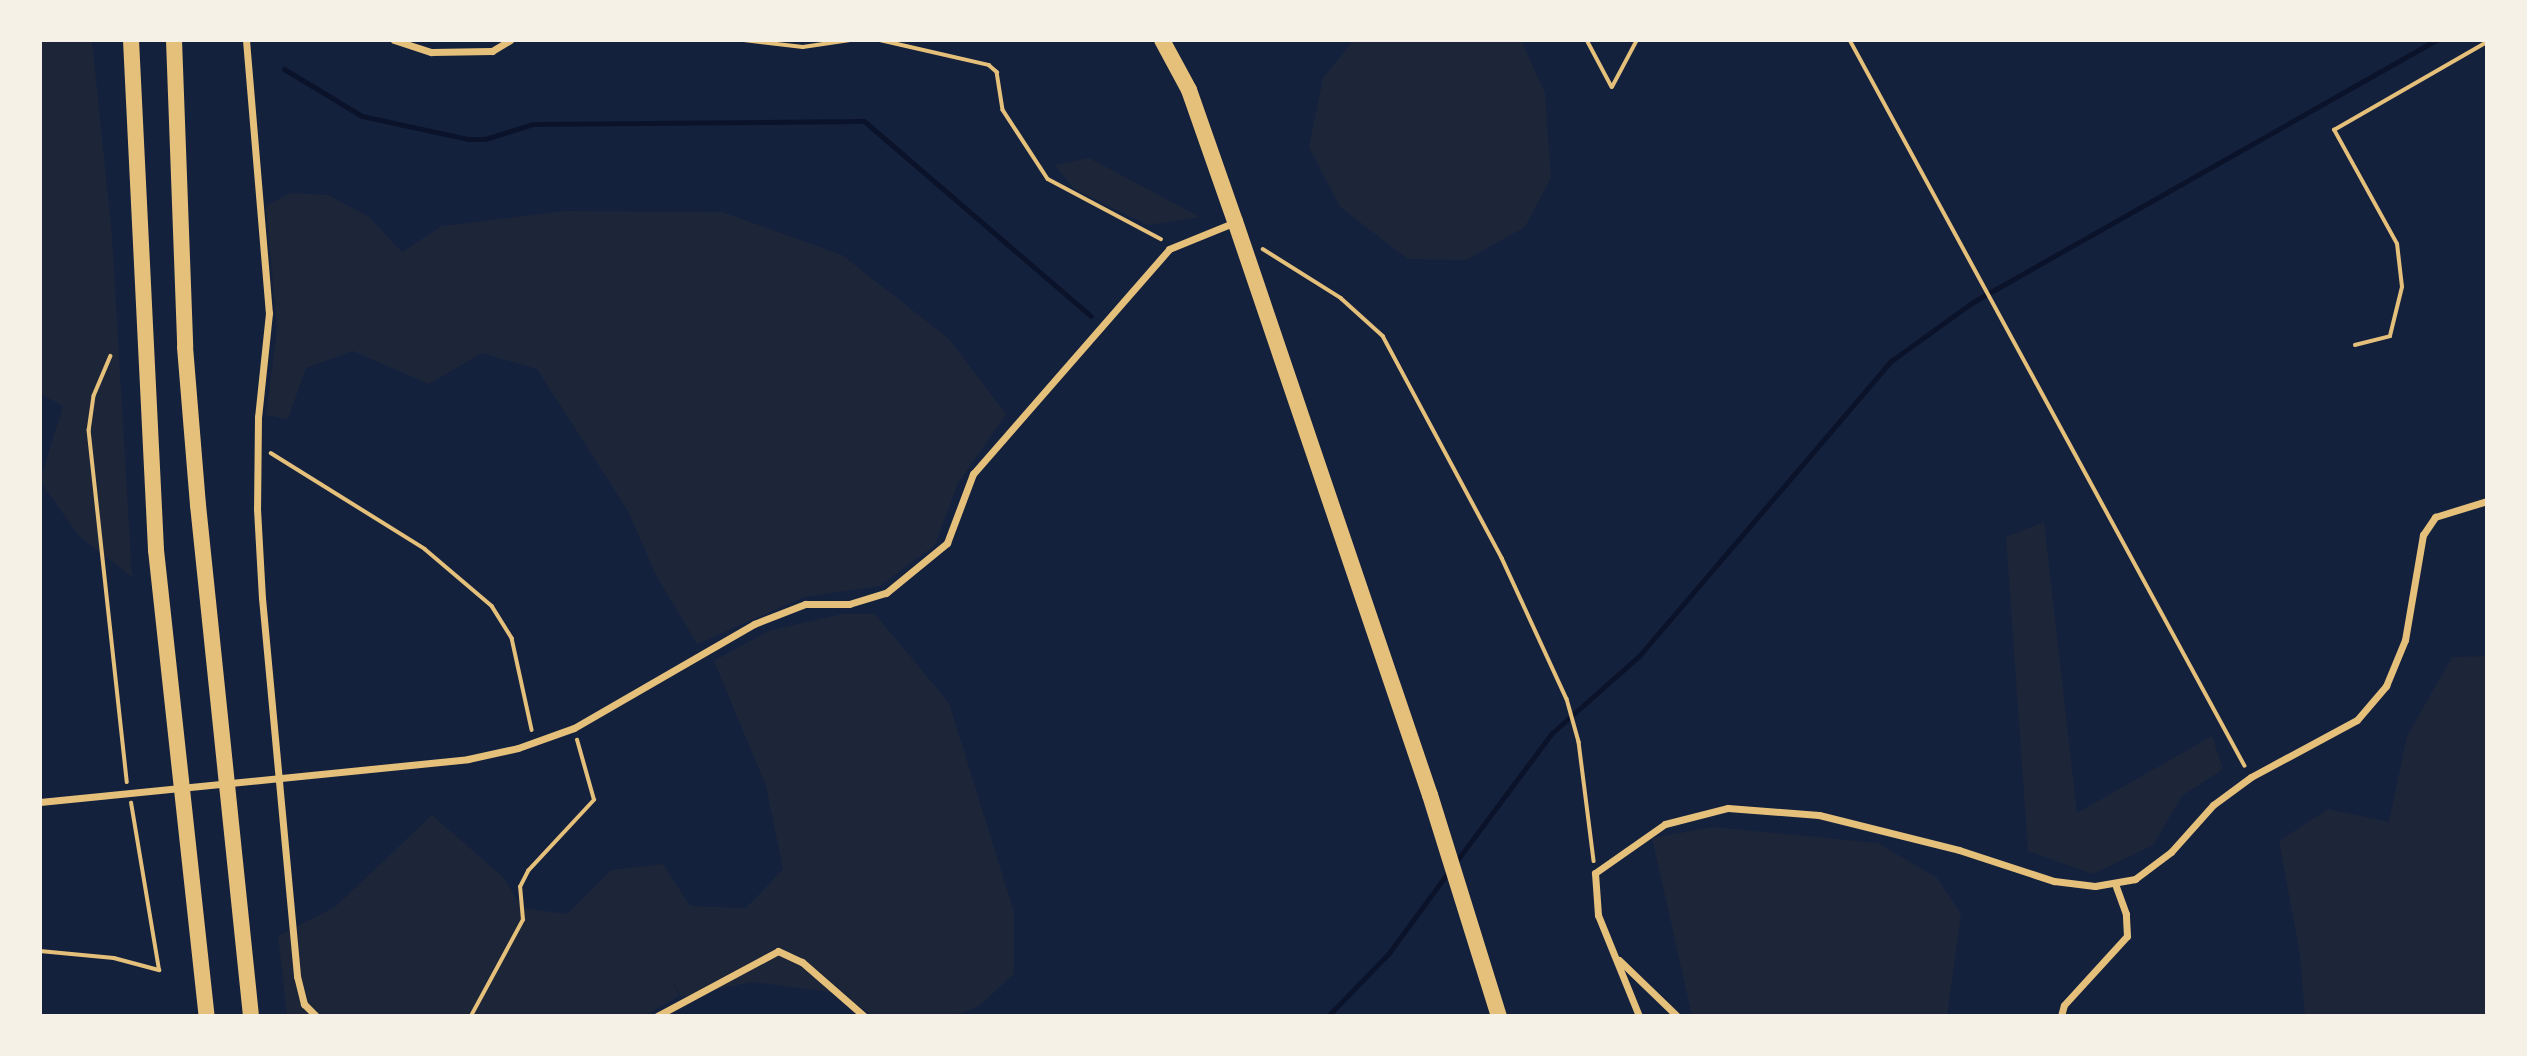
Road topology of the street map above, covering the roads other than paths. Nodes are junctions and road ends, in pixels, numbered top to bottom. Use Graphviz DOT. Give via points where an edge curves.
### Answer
graph roads {
  1 [pos="131,40"];
  2 [pos="174,40"];
  3 [pos="246,40"];
  4 [pos="394,40"];
  5 [pos="510,40"];
  6 [pos="1162,40"];
  7 [pos="1238,228"];
  8 [pos="2487,501"];
  9 [pos="281,774"];
  10 [pos="40,802"];
  11 [pos="2115,883"];
  12 [pos="1616,957"];
  13 [pos="207,1016"];
  14 [pos="251,1016"];
  15 [pos="316,1016"];
  16 [pos="657,1016"];
  17 [pos="864,1016"];
  18 [pos="1499,1016"];
  19 [pos="1639,1016"];
  20 [pos="1677,1016"];
  21 [pos="2061,1016"];
  1 -- 13 [label="highway" via="156,550"];
  2 -- 14 [label="highway" via="178,193 211,653"];
  3 -- 9 [label="street" via="269,313 258,446 262,585"];
  4 -- 5 [label="street" via="431,52 492,51"];
  6 -- 7 [label="highway" via="1189,90"];
  7 -- 9 [label="street" via="1175,246 974,474 947,543 887,593 849,604 805,604 754,624 574,727 534,743 468,758"];
  7 -- 18 [label="highway" via="1430,795"];
  8 -- 11 [label="street" via="2435,517 2423,535 2405,640 2386,687 2357,720 2251,777 2213,805 2171,852 2135,879"];
  9 -- 10 [label="street"];
  9 -- 15 [label="street" via="298,976 304,1004"];
  11 -- 12 [label="street" via="2095,886 2054,881 1959,850 1819,815 1728,807 1665,824 1595,873 1598,915"];
  11 -- 21 [label="street" via="2126,914 2127,936 2064,1005"];
  12 -- 19 [label="street"];
  12 -- 20 [label="street"];
  16 -- 17 [label="street" via="778,951 802,962"];
}
